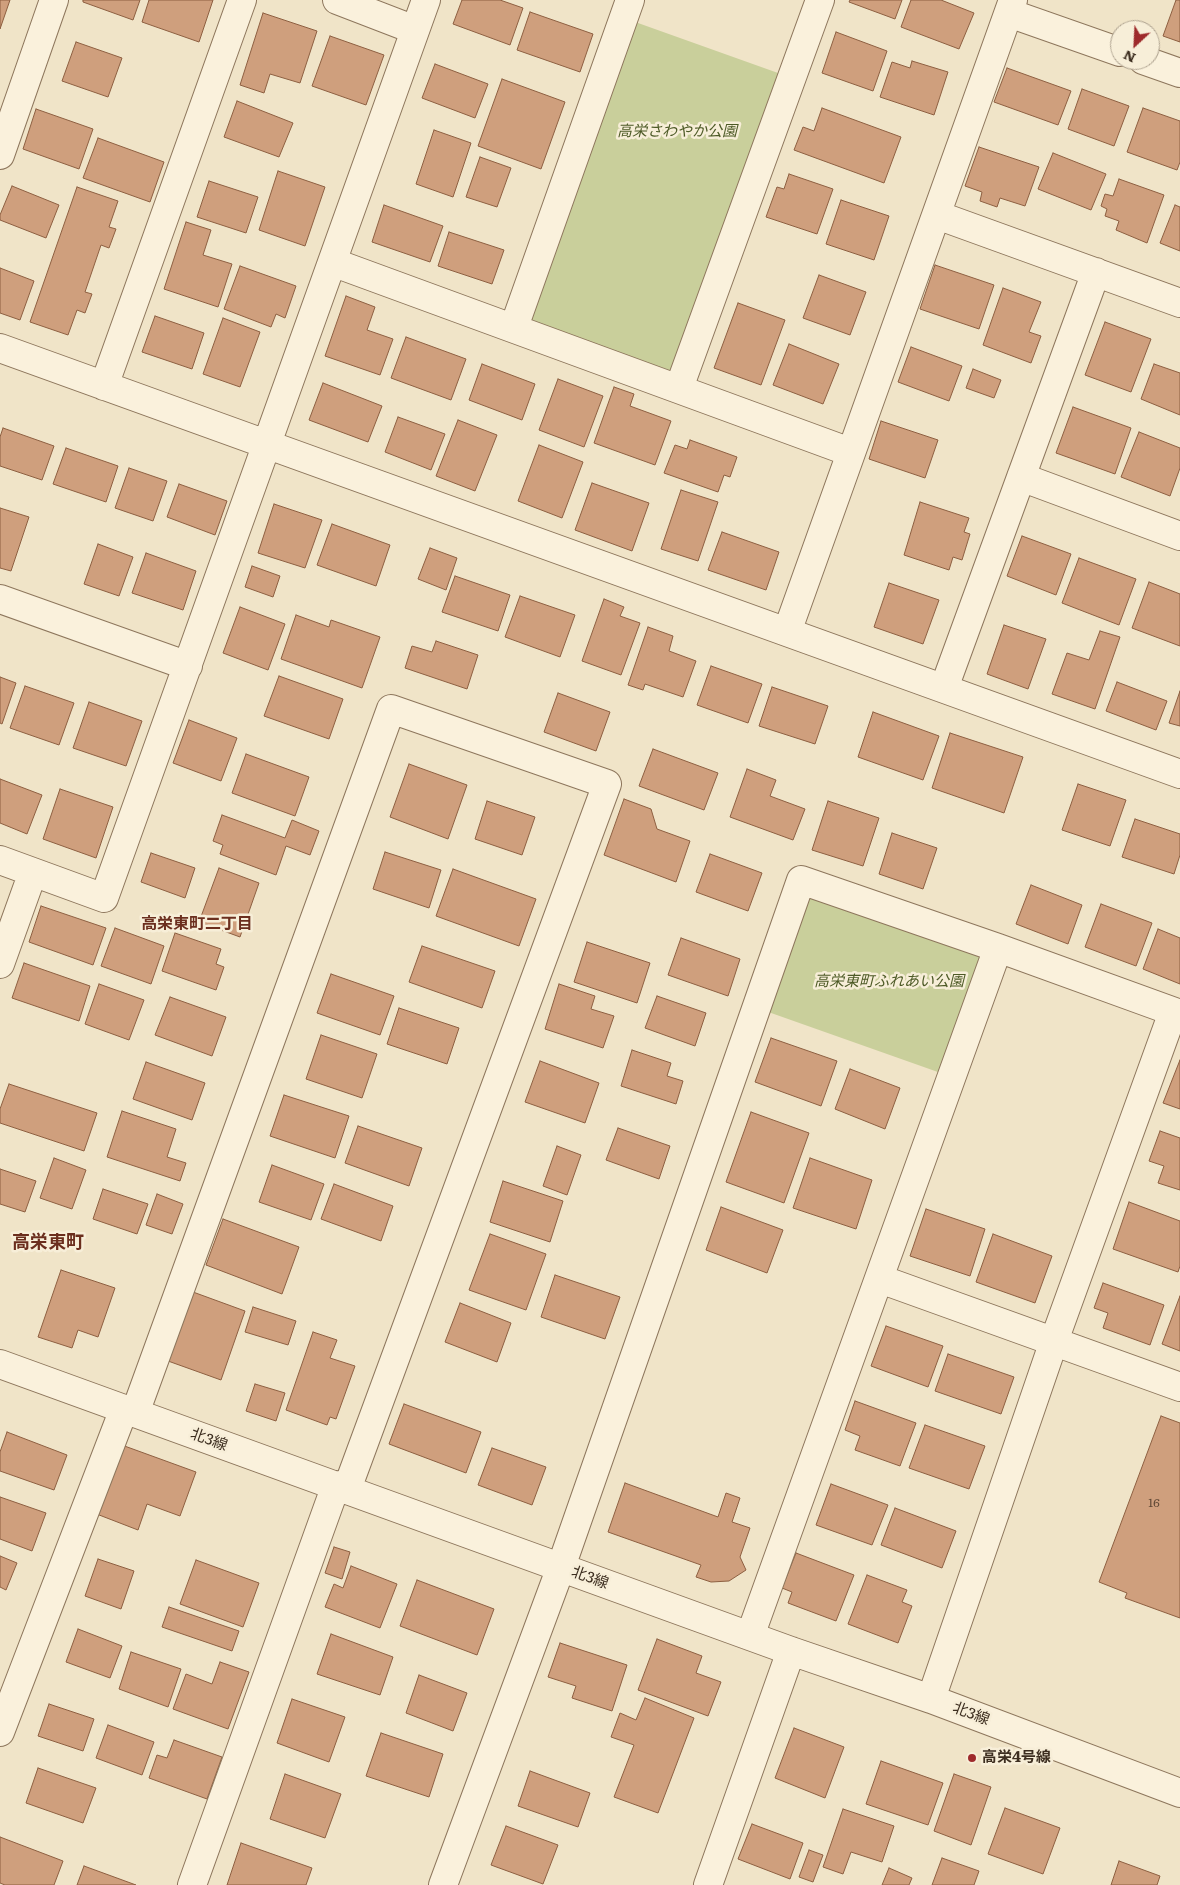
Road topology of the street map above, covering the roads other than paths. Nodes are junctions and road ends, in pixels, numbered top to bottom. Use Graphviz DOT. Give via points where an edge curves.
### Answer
graph roads {
  1 [pos="54,0"];
  2 [pos="242,0"];
  3 [pos="337,0"];
  4 [pos="426,0"];
  5 [pos="630,0"];
  6 [pos="820,0"];
  7 [pos="1011,7"];
  8 [pos="415,30"];
  9 [pos="1110,48"];
  10 [pos="1160,66"];
  11 [pos="1180,73"];
  12 [pos="0,155"];
  13 [pos="937,215"];
  14 [pos="332,262"];
  15 [pos="1096,272"];
  16 [pos="1180,303"];
  17 [pos="514,327"];
  18 [pos="0,348"];
  19 [pos="104,386"];
  20 [pos="679,388"];
  21 [pos="267,445"];
  22 [pos="850,452"];
  23 [pos="1021,477"];
  24 [pos="1180,536"];
  25 [pos="0,599"];
  26 [pos="787,632"];
  27 [pos="188,666"];
  28 [pos="944,688"];
  29 [pos="1180,774"];
  30 [pos="0,860"];
  31 [pos="33,872"];
  32 [pos="998,948"];
  33 [pos="0,964"];
  34 [pos="1177,1013"];
  35 [pos="880,1279"];
  36 [pos="1054,1341"];
  37 [pos="0,1364"];
  38 [pos="1180,1387"];
  39 [pos="129,1411"];
  40 [pos="342,1487"];
  41 [pos="560,1567"];
  42 [pos="750,1636"];
  43 [pos="791,1651"];
  44 [pos="931,1699"];
  45 [pos="0,1732"];
  46 [pos="1180,1793"];
  47 [pos="710,1884"];
  48 [pos="192,1885"];
  49 [pos="443,1885"];
  1 -- 12 [label="street"];
  2 -- 19 [label="street"];
  3 -- 8 [label="street"];
  4 -- 8 [label="street"];
  5 -- 17 [label="street"];
  6 -- 20 [label="street"];
  7 -- 9 [label="street"];
  7 -- 13 [label="street"];
  8 -- 14 [label="street"];
  10 -- 11 [label="street"];
  13 -- 15 [label="street"];
  13 -- 22 [label="street"];
  14 -- 17 [label="street"];
  14 -- 21 [label="street"];
  15 -- 16 [label="street"];
  15 -- 23 [label="street"];
  17 -- 20 [label="street"];
  18 -- 19 [label="street"];
  19 -- 21 [label="street"];
  20 -- 22 [label="street"];
  21 -- 26 [label="street"];
  21 -- 27 [label="street"];
  22 -- 26 [label="street"];
  23 -- 24 [label="street"];
  23 -- 28 [label="street"];
  25 -- 27 [label="street"];
  26 -- 28 [label="street"];
  27 -- 31 [label="street" via="104,898"];
  28 -- 29 [label="street"];
  30 -- 31 [label="street"];
  31 -- 33 [label="street"];
  32 -- 34 [label="street"];
  32 -- 35 [label="street"];
  32 -- 41 [label="street" via="801,880"];
  34 -- 36 [label="street"];
  35 -- 36 [label="street"];
  35 -- 42 [label="street"];
  36 -- 38 [label="street"];
  36 -- 44 [label="street"];
  37 -- 39 [label="street, 北3線"];
  39 -- 40 [label="street, 北3線"];
  39 -- 40 [label="street" via="391,709 607,784"];
  39 -- 45 [label="street"];
  40 -- 41 [label="street, 北3線"];
  40 -- 48 [label="street"];
  41 -- 42 [label="street, 北3線"];
  41 -- 49 [label="street"];
  42 -- 43 [label="street, 北3線"];
  43 -- 44 [label="street, 北3線"];
  43 -- 47 [label="street"];
  44 -- 46 [label="street, 北3線"];
}
